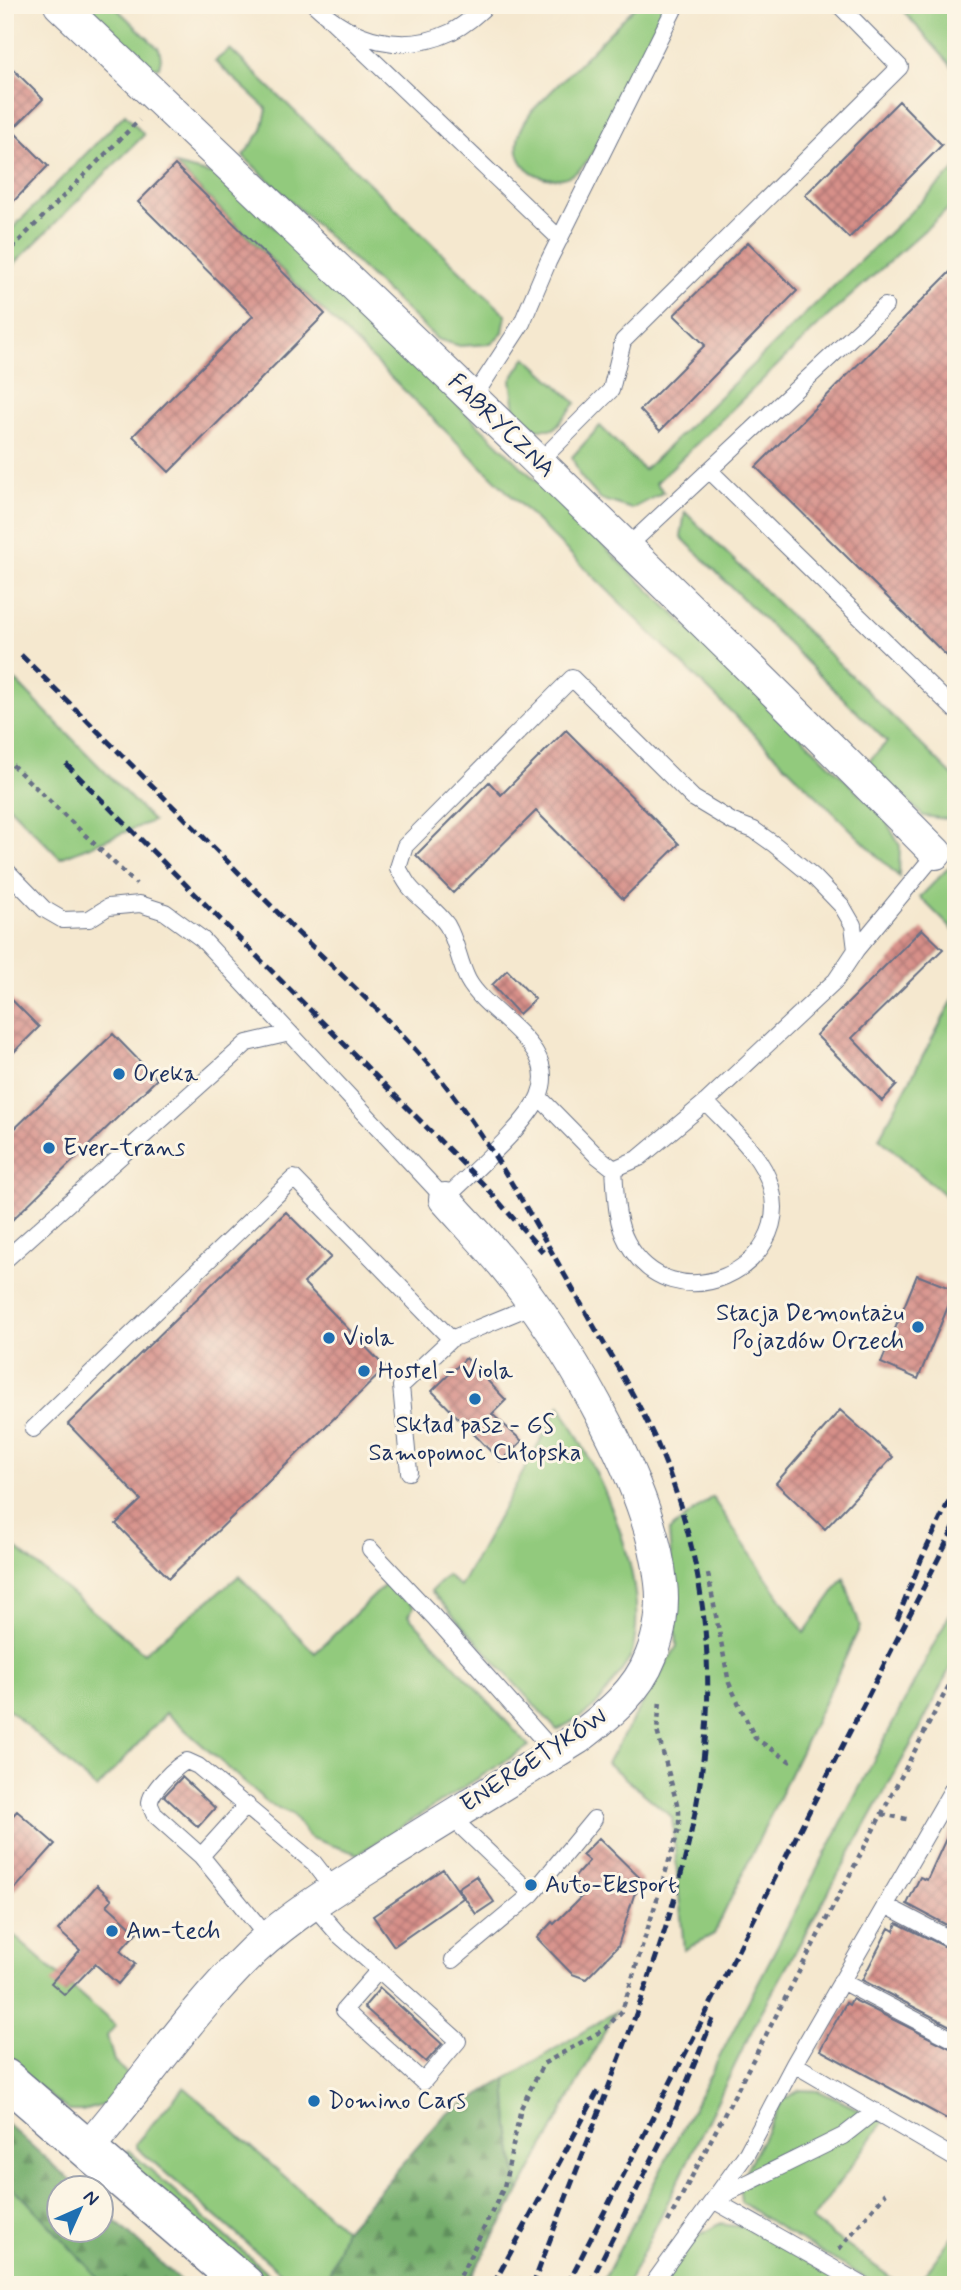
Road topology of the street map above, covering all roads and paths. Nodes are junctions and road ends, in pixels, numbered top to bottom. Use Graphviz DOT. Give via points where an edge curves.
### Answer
graph roads {
  1 [pos="60,5"];
  2 [pos="316,5"];
  3 [pos="487,5"];
  4 [pos="676,5"];
  5 [pos="839,5"];
  6 [pos="329,18"];
  7 [pos="157,96"];
  8 [pos="560,239"];
  9 [pos="5,255"];
  10 [pos="885,306"];
  11 [pos="473,398"];
  12 [pos="538,463"];
  13 [pos="709,470"];
  14 [pos="626,548"];
  15 [pos="956,711"];
  16 [pos="5,758"];
  17 [pos="936,853"];
  18 [pos="5,869"];
  19 [pos="165,912"];
  20 [pos="856,950"];
  21 [pos="290,1033"];
  22 [pos="539,1097"];
  23 [pos="706,1102"];
  24 [pos="614,1168"];
  25 [pos="445,1199"];
  26 [pos="5,1261"];
  27 [pos="534,1306"];
  28 [pos="451,1339"];
  29 [pos="33,1429"];
  30 [pos="408,1472"];
  31 [pos="370,1549"];
  32 [pos="708,1574"];
  33 [pos="650,1658"];
  34 [pos="956,1672"];
  35 [pos="554,1752"];
  36 [pos="794,1764"];
  37 [pos="956,1783"];
  38 [pos="247,1805"];
  39 [pos="950,1805"];
  40 [pos="450,1816"];
  41 [pos="594,1819"];
  42 [pos="201,1856"];
  43 [pos="532,1894"];
  44 [pos="323,1897"];
  45 [pos="885,1905"];
  46 [pos="268,1938"];
  47 [pos="956,1942"];
  48 [pos="453,1960"];
  49 [pos="379,1970"];
  50 [pos="841,1982"];
  51 [pos="956,2041"];
  52 [pos="794,2064"];
  53 [pos="5,2078"];
  54 [pos="875,2111"];
  55 [pos="87,2149"];
  56 [pos="956,2159"];
  57 [pos="886,2193"];
  58 [pos="713,2200"];
  59 [pos="668,2223"];
  60 [pos="844,2244"];
  61 [pos="245,2285"];
  62 [pos="456,2285"];
  63 [pos="652,2285"];
  64 [pos="863,2285"];
  1 -- 7 [label="street, FABRYCZNA"];
  2 -- 6 [label="lane"];
  3 -- 6 [label="lane" via="450,33 415,41 376,42"];
  4 -- 8 [label="lane"];
  5 -- 12 [label="lane" via="900,67 624,341 611,390"];
  6 -- 8 [label="lane"];
  7 -- 9 [label="path" via="139,120"];
  7 -- 11 [label="street, FABRYCZNA"];
  8 -- 11 [label="lane" via="522,323"];
  10 -- 13 [label="lane"];
  11 -- 12 [label="street, FABRYCZNA"];
  12 -- 14 [label="street, FABRYCZNA"];
  13 -- 14 [label="lane"];
  13 -- 15 [label="lane"];
  14 -- 17 [label="street, FABRYCZNA"];
  16 -- 19 [label="path"];
  17 -- 20 [label="lane"];
  18 -- 19 [label="lane" via="44,909 63,920 89,919 108,907 140,904"];
  19 -- 21 [label="lane" via="202,939"];
  20 -- 22 [label="lane" via="853,925 814,877 754,830 693,798 572,678 405,846 398,868 446,924 469,981 531,1044 543,1080"];
  20 -- 23 [label="lane" via="836,980"];
  21 -- 25 [label="lane"];
  21 -- 26 [label="lane" via="247,1043"];
  22 -- 24 [label="lane"];
  22 -- 25 [label="lane" via="509,1135"];
  23 -- 24 [label="lane" via="639,1158"];
  23 -- 24 [label="lane" via="755,1156 771,1187 774,1219 763,1243 743,1266 694,1285 672,1282 648,1268 626,1240 617,1215"];
  25 -- 27 [label="street, ENERGETYKÓW"];
  27 -- 28 [label="lane"];
  27 -- 33 [label="street, ENERGETYKÓW" via="607,1426 653,1541 662,1604"];
  28 -- 29 [label="lane" via="294,1178"];
  28 -- 30 [label="lane" via="401,1386"];
  31 -- 35 [label="lane"];
  32 -- 36 [label="path" via="729,1683 755,1738"];
  33 -- 35 [label="street, ENERGETYKÓW" via="638,1682 620,1702"];
  33 -- 62 [label="path" via="660,1697 657,1731 679,1811 679,1829 651,1921 622,2011 605,2029 544,2064 521,2108 504,2188"];
  34 -- 59 [label="path"];
  35 -- 40 [label="street, ENERGETYKÓW"];
  37 -- 39 [label="lane"];
  38 -- 42 [label="lane"];
  38 -- 42 [label="lane" via="198,1766 187,1761 178,1765 152,1795 150,1805 154,1814"];
  38 -- 44 [label="lane" via="314,1863"];
  39 -- 45 [label="lane"];
  40 -- 43 [label="lane"];
  40 -- 44 [label="street, ENERGETYKÓW"];
  41 -- 43 [label="lane"];
  42 -- 46 [label="lane"];
  43 -- 48 [label="lane"];
  44 -- 46 [label="street, ENERGETYKÓW"];
  44 -- 49 [label="lane" via="339,1935"];
  45 -- 47 [label="lane"];
  45 -- 50 [label="lane"];
  46 -- 55 [label="street, ENERGETYKÓW" via="201,2007"];
  49 -- 49 [label="lane" via="458,2041 423,2082 344,2010"];
  50 -- 51 [label="lane"];
  50 -- 52 [label="lane"];
  52 -- 54 [label="lane"];
  52 -- 58 [label="lane" via="747,2153"];
  53 -- 55 [label="main road"];
  54 -- 56 [label="lane"];
  54 -- 58 [label="lane" via="843,2136"];
  55 -- 61 [label="main road"];
  57 -- 60 [label="path"];
  58 -- 63 [label="lane"];
  58 -- 64 [label="lane"];
}
